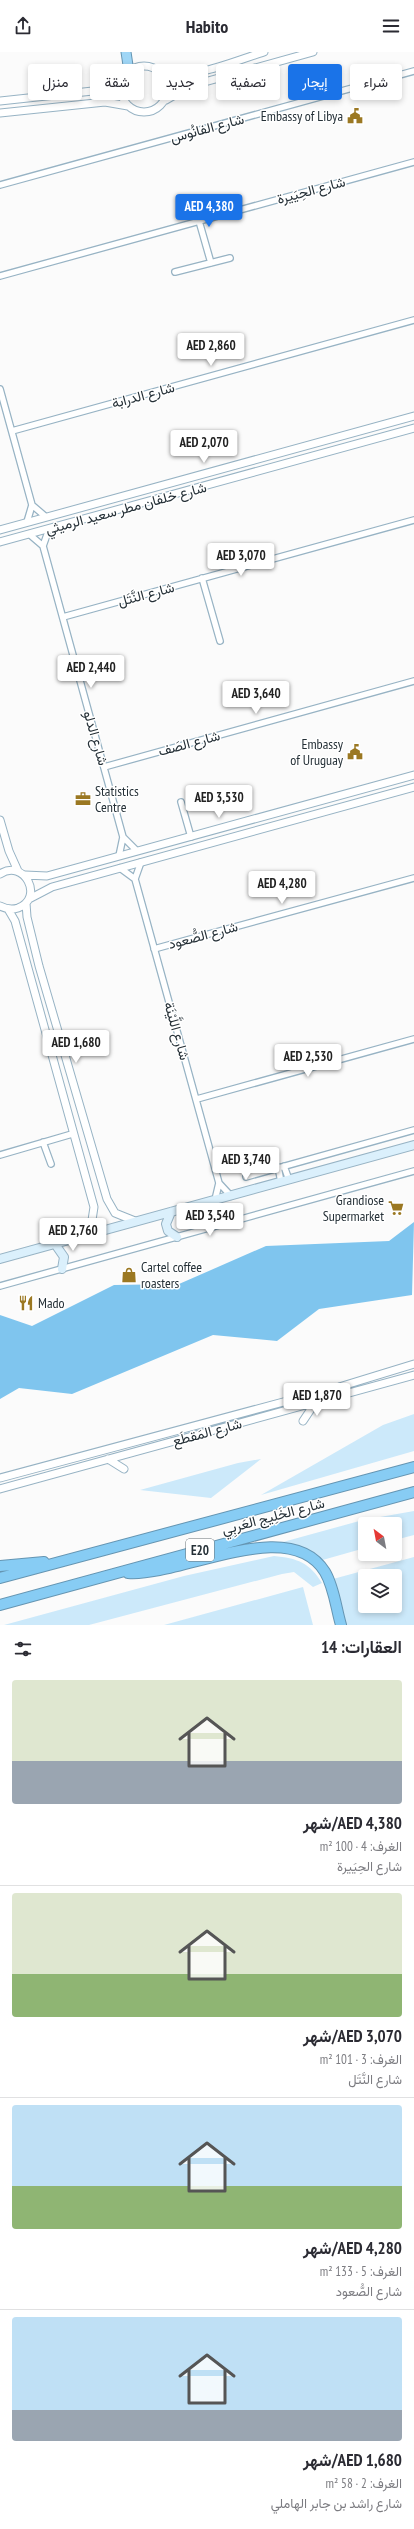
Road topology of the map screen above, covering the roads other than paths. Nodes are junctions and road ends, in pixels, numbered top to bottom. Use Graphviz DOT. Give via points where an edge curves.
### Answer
graph roads {
  1 [pos="126,52"];
  2 [pos="264,52"];
  3 [pos="313,52"];
  4 [pos="127,64"];
  5 [pos="208,69"];
  6 [pos="414,71"];
  7 [pos="208,82"];
  8 [pos="90,91"];
  9 [pos="126,100"];
  10 [pos="166,100"];
  11 [pos="0,101"];
  12 [pos="128,106"];
  13 [pos="0,113"];
  14 [pos="414,162"];
  15 [pos="0,185"];
  16 [pos="199,221"];
  17 [pos="230,258"];
  18 [pos="212,263"];
  19 [pos="175,272"];
  20 [pos="0,276"];
  21 [pos="414,320"];
  22 [pos="0,389"];
  23 [pos="414,416"];
  24 [pos="414,428"];
  25 [pos="12,431"];
  26 [pos="101,502"];
  27 [pos="32,505"];
  28 [pos="104,514"];
  29 [pos="46,517"];
  30 [pos="414,520"];
  31 [pos="27,522"];
  32 [pos="49,529"];
  33 [pos="0,530"];
  34 [pos="29,534"];
  35 [pos="0,542"];
  36 [pos="43,546"];
  37 [pos="202,578"];
  38 [pos="62,617"];
  39 [pos="220,641"];
  40 [pos="414,681"];
  41 [pos="104,767"];
  42 [pos="414,775"];
  43 [pos="414,787"];
  44 [pos="181,802"];
  45 [pos="0,820"];
  46 [pos="208,832"];
  47 [pos="123,837"];
  48 [pos="191,837"];
  49 [pos="211,843"];
  50 [pos="137,851"];
  51 [pos="119,856"];
  52 [pos="141,862"];
  53 [pos="120,868"];
  54 [pos="18,871"];
  55 [pos="0,874"];
  56 [pos="25,875"];
  57 [pos="134,878"];
  58 [pos="414,878"];
  59 [pos="28,901"];
  60 [pos="0,906"];
  61 [pos="8,909"];
  62 [pos="154,949"];
  63 [pos="414,1039"];
  64 [pos="196,1099"];
  65 [pos="414,1130"];
  66 [pos="72,1134"];
  67 [pos="43,1142"];
  68 [pos="414,1145"];
  69 [pos="0,1155"];
  70 [pos="51,1164"];
  71 [pos="281,1166"];
  72 [pos="414,1171"];
  73 [pos="246,1176"];
  74 [pos="285,1181"];
  75 [pos="219,1183"];
  76 [pos="231,1196"];
  77 [pos="215,1200"];
  78 [pos="171,1212"];
  79 [pos="135,1221"];
  80 [pos="83,1236"];
  81 [pos="177,1237"];
  82 [pos="55,1244"];
  83 [pos="0,1259"];
  84 [pos="62,1269"];
  85 [pos="0,1286"];
  86 [pos="414,1364"];
  87 [pos="414,1375"];
  88 [pos="315,1403"];
  89 [pos="303,1421"];
  90 [pos="101,1451"];
  91 [pos="106,1460"];
  92 [pos="414,1467"];
  93 [pos="124,1468"];
  94 [pos="0,1478"];
  95 [pos="0,1489"];
  96 [pos="414,1492"];
  97 [pos="58,1563"];
  98 [pos="0,1566"];
  99 [pos="118,1572"];
  100 [pos="0,1578"];
  101 [pos="0,1605"];
  102 [pos="341,1625"];
  1 -- 4 [label="highway"];
  2 -- 5 [label="street"];
  3 -- 7 [label="street"];
  6 -- 15 [label="street, شارع الفانُوس"];
  8 -- 11 [label="street"];
  9 -- 12 [label="street"];
  10 -- 12 [label="street" via="157,109 145,113"];
  12 -- 13 [label="street" via="105,102"];
  14 -- 16 [label="street, شارع الحِيَيرة"];
  16 -- 18 [label="street"];
  16 -- 20 [label="street, شارع الحِيَيرة"];
  17 -- 18 [label="street"];
  18 -- 19 [label="street"];
  21 -- 25 [label="street, شارع الدرابة"];
  22 -- 25 [label="street"];
  23 -- 26 [label="street, شارع خلفان مطر سعيد الرميثي"];
  24 -- 28 [label="street, شارع خلفان مطر سعيد الرميثي"];
  25 -- 27 [label="street"];
  26 -- 28 [label="street"];
  26 -- 29 [label="street, شارع خلفان مطر سعيد الرميثي"];
  27 -- 29 [label="street"];
  27 -- 31 [label="street"];
  28 -- 32 [label="street, شارع خلفان مطر سعيد الرميثي"];
  29 -- 31 [label="street, شارع خلفان مطر سعيد الرميثي"];
  30 -- 37 [label="street, شارع النَّتَل"];
  31 -- 33 [label="street, شارع خلفان مطر سعيد الرميثي"];
  32 -- 34 [label="street, شارع خلفان مطر سعيد الرميثي"];
  32 -- 36 [label="street"];
  34 -- 35 [label="street, شارع خلفان مطر سعيد الرميثي"];
  34 -- 36 [label="street"];
  36 -- 38 [label="street, شارع الدلو"];
  37 -- 38 [label="street, شارع النَّتَل"];
  37 -- 39 [label="street"];
  38 -- 41 [label="street, شارع الدلو"];
  40 -- 41 [label="street, شارع الصَف"];
  41 -- 47 [label="street, شارع الدلو"];
  42 -- 46 [label="street"];
  43 -- 49 [label="street"];
  44 -- 48 [label="street"];
  45 -- 54 [label="street"];
  46 -- 48 [label="street"];
  46 -- 49 [label="street"];
  47 -- 50 [label="street, شارع الدلو"];
  47 -- 51 [label="street, شارع الدلو"];
  48 -- 50 [label="street"];
  49 -- 52 [label="street"];
  50 -- 51 [label="street"];
  51 -- 56 [label="street" via="47,876"];
  52 -- 53 [label="street"];
  52 -- 57 [label="street"];
  53 -- 57 [label="street"];
  53 -- 59 [label="street" via="52,887"];
  54 -- 55 [label="street" via="7,870"];
  54 -- 56 [label="street"];
  56 -- 59 [label="street" via="31,888"];
  57 -- 62 [label="street, شارع اللَّيْنَة"];
  58 -- 62 [label="street, شارع الصُّعود"];
  59 -- 61 [label="street" via="15,909"];
  59 -- 79 [label="street" via="26,917 107,1199 115,1213"];
  60 -- 61 [label="street"];
  61 -- 66 [label="street" via="15,921"];
  62 -- 64 [label="street, شارع اللَّيْنَة"];
  63 -- 64 [label="street"];
  64 -- 75 [label="street, شارع اللَّيْنَة"];
  65 -- 71 [label="street"];
  66 -- 67 [label="street"];
  66 -- 80 [label="street" via="94,1208 92,1220"];
  67 -- 69 [label="street"];
  67 -- 70 [label="street"];
  68 -- 74 [label="main road"];
  71 -- 73 [label="street"];
  71 -- 74 [label="street"];
  72 -- 81 [label="street"];
  74 -- 76 [label="main road"];
  75 -- 76 [label="street, شارع اللَّيْنَة"];
  75 -- 77 [label="street, شارع اللَّيْنَة"];
  76 -- 77 [label="main road"];
  77 -- 78 [label="main road"];
  78 -- 79 [label="main road"];
  78 -- 81 [label="main road" via="166,1224 168,1230"];
  79 -- 80 [label="main road"];
  80 -- 82 [label="main road"];
  81 -- 84 [label="street"];
  82 -- 83 [label="main road"];
  82 -- 84 [label="main road" via="64,1257"];
  84 -- 85 [label="street"];
  86 -- 90 [label="street, شارع المَقطَع" via="339,1387"];
  87 -- 88 [label="street, شارع المَقطَع"];
  88 -- 89 [label="street"];
  88 -- 91 [label="street, شارع المَقطَع"];
  90 -- 91 [label="street"];
  90 -- 94 [label="street, شارع المَقطَع"];
  91 -- 93 [label="street"];
  91 -- 95 [label="street, شارع المَقطَع"];
  92 -- 97 [label="highway, شارع الخَلِيج العَربِي / E20"];
  96 -- 99 [label="highway, شارع الخَلِيج العَربِي / E20"];
  97 -- 98 [label="highway" via="29,1562"];
  97 -- 100 [label="highway, شارع الخَلِيج العَربِي / E20"];
  99 -- 101 [label="highway, شارع الخَلِيج العَربِي / E20"];
  99 -- 102 [label="highway" via="144,1573 245,1551 273,1547 290,1548 309,1556 324,1572"];
}
